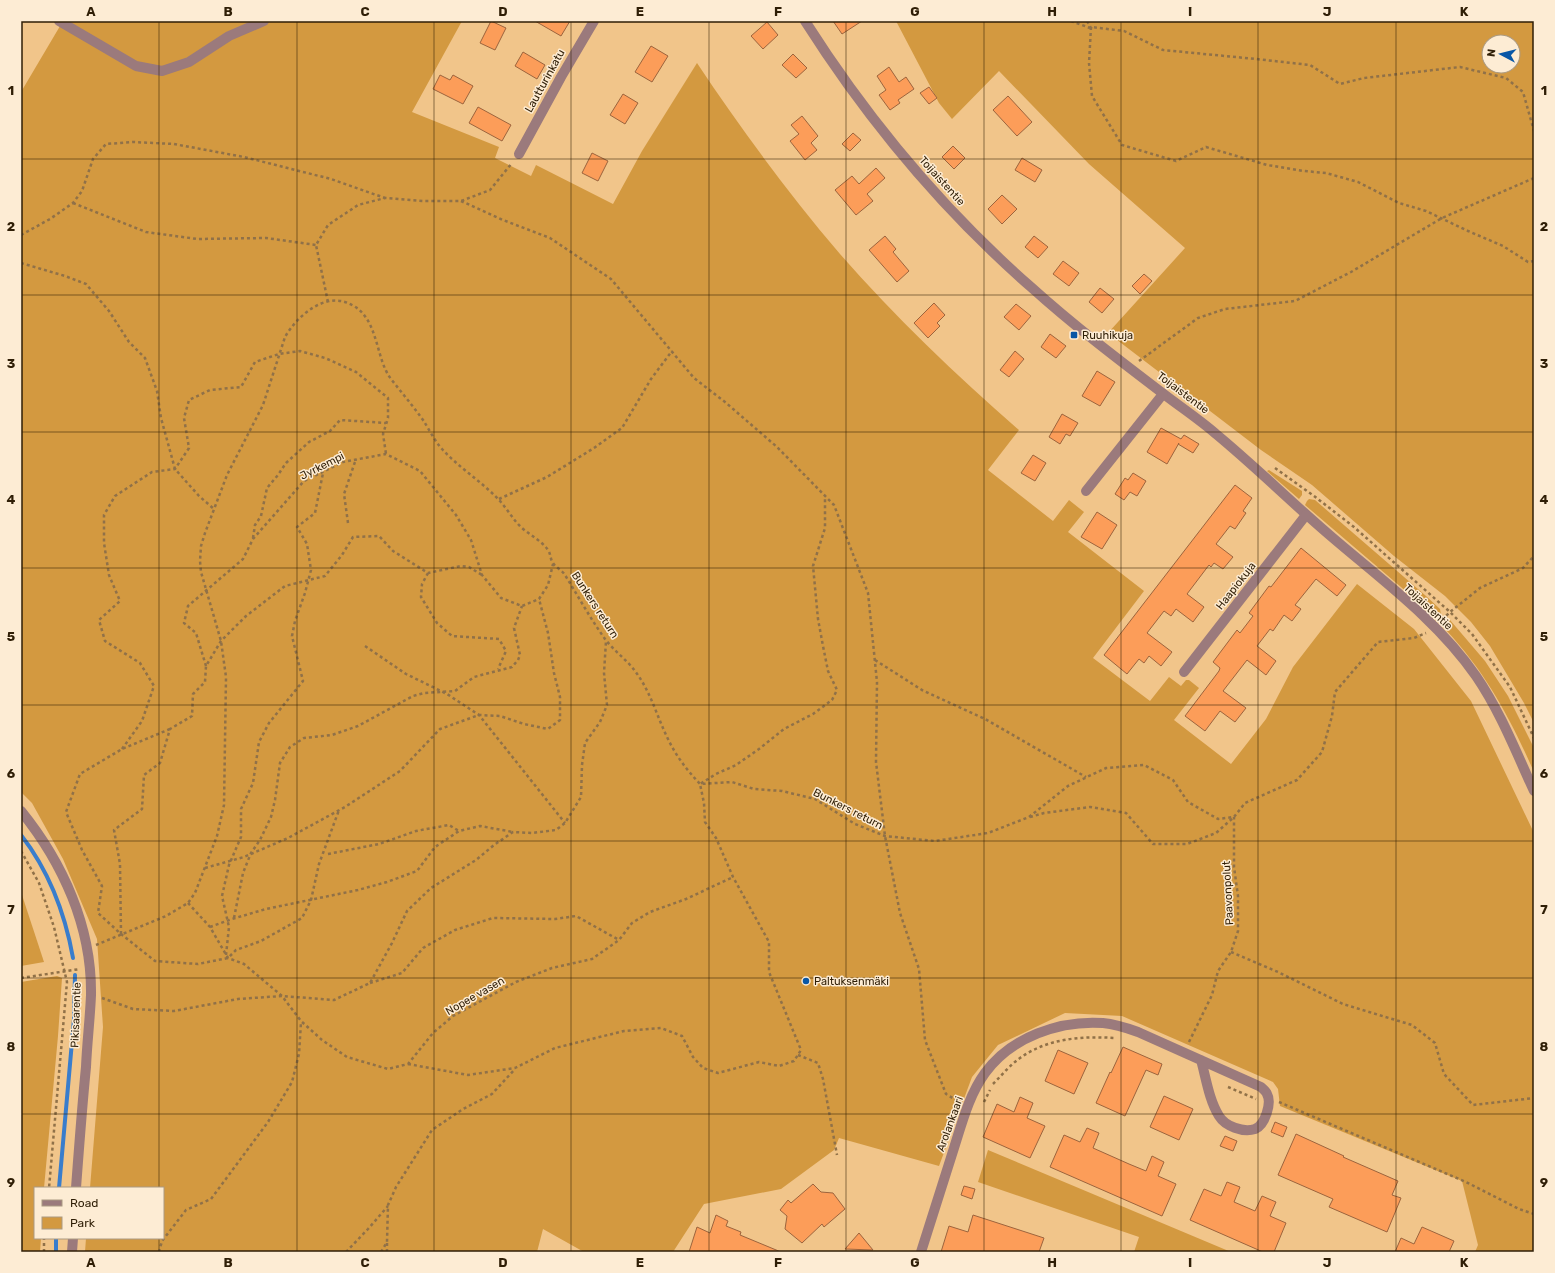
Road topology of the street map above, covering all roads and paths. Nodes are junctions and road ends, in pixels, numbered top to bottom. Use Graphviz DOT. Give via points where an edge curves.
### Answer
graph roads {
  1 [pos="59,21"];
  2 [pos="264,21"];
  3 [pos="594,21"];
  4 [pos="805,21"];
  5 [pos="1072,21"];
  6 [pos="1087,21"];
  7 [pos="1091,28"];
  8 [pos="1534,131"];
  9 [pos="519,154"];
  10 [pos="1534,178"];
  11 [pos="385,198"];
  12 [pos="461,202"];
  13 [pos="74,203"];
  14 [pos="1442,218"];
  15 [pos="21,235"];
  16 [pos="316,245"];
  17 [pos="1534,261"];
  18 [pos="21,263"];
  19 [pos="328,302"];
  20 [pos="672,351"];
  21 [pos="279,354"];
  22 [pos="1132,357"];
  23 [pos="1139,362"];
  24 [pos="1143,365"];
  25 [pos="1163,394"];
  26 [pos="386,423"];
  27 [pos="386,454"];
  28 [pos="356,458"];
  29 [pos="1272,466"];
  30 [pos="176,469"];
  31 [pos="323,472"];
  32 [pos="1086,490"];
  33 [pos="825,496"];
  34 [pos="499,499"];
  35 [pos="214,509"];
  36 [pos="1306,515"];
  37 [pos="348,523"];
  38 [pos="253,539"];
  39 [pos="1534,556"];
  40 [pos="553,564"];
  41 [pos="428,573"];
  42 [pos="482,575"];
  43 [pos="308,580"];
  44 [pos="206,590"];
  45 [pos="540,599"];
  46 [pos="522,606"];
  47 [pos="1450,612"];
  48 [pos="1435,628"];
  49 [pos="221,640"];
  50 [pos="606,640"];
  51 [pos="365,646"];
  52 [pos="875,660"];
  53 [pos="206,666"];
  54 [pos="498,670"];
  55 [pos="1184,672"];
  56 [pos="441,691"];
  57 [pos="479,715"];
  58 [pos="170,729"];
  59 [pos="1534,738"];
  60 [pos="122,749"];
  61 [pos="1086,777"];
  62 [pos="700,784"];
  63 [pos="1534,791"];
  64 [pos="339,810"];
  65 [pos="21,812"];
  66 [pos="1234,816"];
  67 [pos="1029,817"];
  68 [pos="565,823"];
  69 [pos="459,831"];
  70 [pos="513,832"];
  71 [pos="885,836"];
  72 [pos="21,851"];
  73 [pos="251,854"];
  74 [pos="328,854"];
  75 [pos="231,860"];
  76 [pos="205,868"];
  77 [pos="734,877"];
  78 [pos="311,900"];
  79 [pos="188,903"];
  80 [pos="234,918"];
  81 [pos="228,920"];
  82 [pos="210,927"];
  83 [pos="121,934"];
  84 [pos="618,940"];
  85 [pos="87,949"];
  86 [pos="1231,952"];
  87 [pos="226,955"];
  88 [pos="228,958"];
  89 [pos="89,968"];
  90 [pos="64,970"];
  91 [pos="21,978"];
  92 [pos="370,983"];
  93 [pos="91,994"];
  94 [pos="282,996"];
  95 [pos="301,1021"];
  96 [pos="1118,1038"];
  97 [pos="1184,1052"];
  98 [pos="798,1054"];
  99 [pos="1201,1060"];
  100 [pos="408,1064"];
  101 [pos="515,1068"];
  102 [pos="1226,1086"];
  103 [pos="1534,1098"];
  104 [pos="1269,1100"];
  105 [pos="983,1104"];
  106 [pos="967,1107"];
  107 [pos="837,1155"];
  108 [pos="49,1187"];
  109 [pos="76,1187"];
  110 [pos="388,1205"];
  111 [pos="1534,1214"];
  112 [pos="164,1238"];
  113 [pos="44,1239"];
  114 [pos="73,1239"];
  115 [pos="164,1239"];
  116 [pos="387,1242"];
  117 [pos="44,1252"];
  118 [pos="72,1252"];
  119 [pos="159,1252"];
  120 [pos="346,1252"];
  121 [pos="381,1252"];
  122 [pos="387,1252"];
  123 [pos="921,1252"];
  1 -- 2 [label="street" via="136,66 162,70 189,62 229,36"];
  3 -- 9 [label="street, Lautturinkatu"];
  4 -- 25 [label="street, Toijaistentie" via="844,80 881,128 916,172 959,218 1031,288"];
  5 -- 7 [label="path"];
  6 -- 7 [label="path"];
  7 -- 8 [label="path" via="1124,31 1163,50 1310,65 1340,84 1364,78 1460,67 1506,78 1523,92"];
  7 -- 14 [label="path" via="1089,63 1092,96 1122,145 1176,161 1206,147 1267,164 1304,172 1326,173 1358,182 1399,203"];
  9 -- 12 [label="path" via="490,190"];
  10 -- 14 [label="path"];
  11 -- 12 [label="path"];
  11 -- 13 [label="path" via="331,179 244,156 174,144 133,142 106,144 93,159 82,191"];
  11 -- 16 [label="path" via="358,205 334,221"];
  12 -- 20 [label="path" via="550,238 611,279"];
  13 -- 15 [label="path"];
  13 -- 16 [label="path" via="146,232 197,239 266,238"];
  14 -- 17 [label="path" via="1503,246 1528,262"];
  14 -- 23 [label="path" via="1351,272 1295,301 1225,309 1198,318"];
  16 -- 19 [label="path"];
  18 -- 30 [label="path" via="86,284 109,311 129,342 145,358 157,391 161,418"];
  19 -- 21 [label="path" via="298,318 285,337"];
  19 -- 34 [label="path, Bunkers return" via="345,302 361,312 371,328 390,377 441,448"];
  20 -- 33 [label="path" via="694,378 726,402 777,447"];
  20 -- 34 [label="path" via="651,379 622,428 547,477"];
  21 -- 26 [label="path" via="300,351 325,358 356,372 388,398"];
  21 -- 30 [label="path" via="255,362 241,387 210,390 189,400 184,418 189,448"];
  21 -- 35 [label="path" via="263,405 227,475"];
  22 -- 23 [label="path"];
  23 -- 24 [label="path"];
  25 -- 32 [label="street"];
  25 -- 36 [label="street, Toijaistentie" via="1215,433"];
  26 -- 27 [label="path" via="383,434"];
  26 -- 38 [label="path" via="340,420 330,431 309,442 286,463 267,488"];
  27 -- 28 [label="path, Jyrkempi"];
  27 -- 42 [label="path" via="420,471 456,515 471,540"];
  28 -- 31 [label="path, Jyrkempi"];
  28 -- 37 [label="path" via="344,494"];
  29 -- 47 [label="path" via="1348,523"];
  30 -- 35 [label="path"];
  30 -- 60 [label="path" via="152,472 116,496 104,515 104,543 109,575 120,601 99,620 105,641 140,663 154,686 142,721"];
  31 -- 38 [label="path, Jyrkempi" via="304,481"];
  31 -- 43 [label="path" via="315,513 297,527 307,544 311,570"];
  33 -- 52 [label="path" via="834,505 868,593"];
  33 -- 62 [label="path" via="825,528 813,566 823,646 828,671 837,690 832,700 813,714 784,729 736,765"];
  34 -- 40 [label="path, Bunkers return" via="521,527 549,551"];
  35 -- 44 [label="path" via="201,546 201,572"];
  36 -- 48 [label="street, Toijaistentie"];
  36 -- 55 [label="street, Haapiokuja"];
  38 -- 44 [label="path, Jyrkempi" via="243,559"];
  39 -- 47 [label="path" via="1523,568 1480,588"];
  40 -- 45 [label="path" via="548,584"];
  40 -- 50 [label="path, Bunkers return" via="564,572 576,596"];
  41 -- 42 [label="path" via="461,566 469,567"];
  41 -- 43 [label="path" via="393,552 379,536 353,537 325,576"];
  41 -- 54 [label="path" via="422,584 421,597 437,623 452,636 499,639 506,651"];
  42 -- 46 [label="path" via="501,598"];
  43 -- 49 [label="path" via="285,586 246,616"];
  43 -- 75 [label="path" via="292,636 303,681 269,723 259,742 253,783 242,809 241,837"];
  44 -- 49 [label="path"];
  44 -- 53 [label="path, Jyrkempi" via="188,606 184,623 196,633"];
  45 -- 46 [label="path"];
  45 -- 57 [label="path" via="560,697 560,720 548,729 500,716"];
  46 -- 54 [label="path" via="514,628 520,655 512,667"];
  47 -- 59 [label="path" via="1472,634 1510,687"];
  48 -- 63 [label="street, Toijaistentie" via="1483,688"];
  48 -- 66 [label="path" via="1423,636 1378,642 1335,692 1332,716 1322,752 1297,780 1245,803"];
  49 -- 53 [label="path"];
  49 -- 76 [label="path" via="226,677 224,805 217,836"];
  50 -- 62 [label="path, Bunkers return" via="636,672 656,707 668,740 684,767"];
  50 -- 68 [label="path" via="604,673 607,705 600,722 585,743 581,797"];
  51 -- 56 [label="path" via="406,674"];
  52 -- 61 [label="path" via="922,690 985,719"];
  52 -- 71 [label="path" via="876,762"];
  53 -- 58 [label="path" via="204,682 193,694 192,716"];
  54 -- 56 [label="path" via="474,677 455,691"];
  56 -- 57 [label="path"];
  56 -- 73 [label="path" via="413,696 358,726 332,735 304,738 290,747 280,763 271,817"];
  57 -- 64 [label="path" via="440,729 400,771"];
  57 -- 68 [label="path"];
  58 -- 60 [label="path"];
  58 -- 83 [label="path" via="160,763 144,775 142,809 114,830 120,864"];
  60 -- 83 [label="path" via="80,774 66,812 82,850 102,886 98,913"];
  61 -- 66 [label="path, Bunkers return" via="1106,768 1144,765 1173,780 1188,802 1218,819"];
  61 -- 67 [label="path, Bunkers return" via="1068,786"];
  62 -- 71 [label="path, Bunkers return" via="732,782 754,789 782,791 815,799 855,824"];
  62 -- 77 [label="path" via="706,822"];
  64 -- 73 [label="path" via="288,838"];
  64 -- 78 [label="path" via="319,864"];
  65 -- 85 [label="street, Pikisaarentie" via="43,841 62,873 73,900"];
  66 -- 67 [label="path" via="1216,833 1187,844 1153,844 1126,813 1090,807"];
  66 -- 86 [label="path, Paavonpolut" via="1238,931"];
  67 -- 71 [label="path, Bunkers return" via="988,833 935,841"];
  68 -- 70 [label="path" via="556,830"];
  69 -- 70 [label="path" via="480,826"];
  69 -- 74 [label="path" via="449,825 416,831 379,844"];
  69 -- 78 [label="path" via="435,847 417,871 358,890"];
  70 -- 92 [label="path" via="476,860 431,888 407,911"];
  71 -- 106 [label="path" via="900,913 918,969 925,1040 946,1094"];
  72 -- 90 [label="path" via="39,883 54,927"];
  73 -- 75 [label="path"];
  73 -- 80 [label="path" via="243,872"];
  75 -- 76 [label="path"];
  75 -- 81 [label="path" via="222,896"];
  76 -- 79 [label="path"];
  77 -- 84 [label="path, Nopee vasen" via="650,912 632,923"];
  77 -- 98 [label="path" via="770,942 769,972 799,1044 801,1050"];
  78 -- 80 [label="path"];
  78 -- 88 [label="path" via="302,918 261,941 236,950"];
  79 -- 82 [label="path"];
  79 -- 83 [label="path" via="166,916"];
  80 -- 81 [label="path"];
  81 -- 82 [label="path"];
  81 -- 87 [label="path"];
  82 -- 87 [label="path"];
  83 -- 85 [label="path"];
  83 -- 88 [label="path" via="155,961 198,964"];
  84 -- 92 [label="path" via="576,916 555,919 493,918 455,930 423,948 402,973"];
  84 -- 100 [label="path, Nopee vasen" via="592,959 552,968 516,982 453,1016 433,1033"];
  85 -- 89 [label="street, Pikisaarentie"];
  86 -- 97 [label="path, Paavonpolut" via="1218,972 1212,995"];
  86 -- 103 [label="path" via="1343,1004 1412,1025 1435,1042 1444,1074 1473,1105"];
  87 -- 88 [label="path"];
  88 -- 94 [label="path" via="244,964"];
  89 -- 90 [label="path"];
  89 -- 93 [label="street, Pikisaarentie"];
  90 -- 91 [label="path"];
  90 -- 108 [label="path" via="67,982"];
  92 -- 94 [label="path" via="334,1000"];
  93 -- 94 [label="path" via="133,1008 174,1010 238,999"];
  93 -- 109 [label="street, Pikisaarentie"];
  94 -- 95 [label="path"];
  95 -- 100 [label="path" via="322,1040 347,1057 388,1069"];
  95 -- 112 [label="path" via="299,1054 292,1082 268,1122 211,1199 186,1210"];
  96 -- 105 [label="path" via="1068,1038 1035,1049 1006,1070 992,1085"];
  97 -- 99 [label="street, Arolankaari"];
  97 -- 106 [label="street, Arolankaari" via="1119,1026 1090,1023 1066,1025 1033,1036 1008,1050 984,1074"];
  98 -- 101 [label="path" via="794,1061 779,1066 758,1062 718,1072 703,1068 693,1057 682,1036 661,1028 624,1031 555,1048"];
  98 -- 107 [label="path" via="818,1063"];
  99 -- 104 [label="street, Arolankaari" via="1261,1087"];
  99 -- 104 [label="street" via="1214,1105 1220,1118 1229,1125 1239,1129 1255,1129 1265,1117"];
  100 -- 101 [label="path" via="468,1075"];
  101 -- 110 [label="path" via="492,1094 463,1109 432,1130 396,1187"];
  102 -- 104 [label="path" via="1254,1099"];
  104 -- 111 [label="path" via="1282,1102"];
  106 -- 123 [label="street, Arolankaari"];
  110 -- 116 [label="path"];
  110 -- 120 [label="path"];
  113 -- 117 [label="path"];
  114 -- 118 [label="street"];
  115 -- 119 [label="path"];
  116 -- 121 [label="path"];
  116 -- 122 [label="path"];
}
